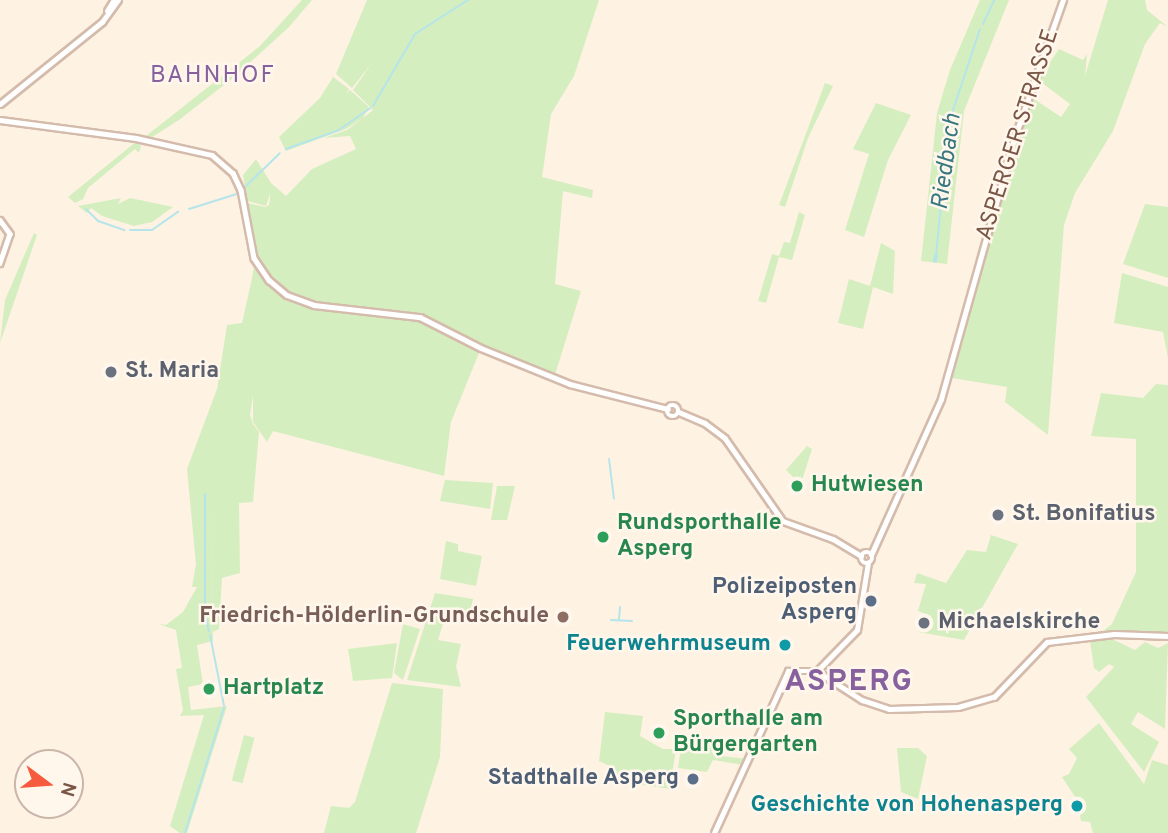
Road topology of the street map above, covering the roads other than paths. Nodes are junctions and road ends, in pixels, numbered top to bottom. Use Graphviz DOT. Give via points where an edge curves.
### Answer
graph roads {
  1 [pos="116,0"];
  2 [pos="1063,0"];
  3 [pos="0,104"];
  4 [pos="0,120"];
  5 [pos="0,220"];
  6 [pos="2,230"];
  7 [pos="3,240"];
  8 [pos="0,263"];
  9 [pos="668,409"];
  10 [pos="679,412"];
  11 [pos="872,555"];
  12 [pos="861,556"];
  13 [pos="868,564"];
  14 [pos="1168,636"];
  15 [pos="817,671"];
  16 [pos="714,833"];
  1 -- 3 [label="main road" via="97,26"];
  2 -- 11 [label="main road, ASPERGER STRASSE" via="1028,92 941,399"];
  4 -- 9 [label="main road" via="155,141 212,155 233,173 241,190 254,258 287,295 314,305 420,317 481,348 587,390"];
  5 -- 6 [label="main road"];
  6 -- 7 [label="main road" via="10,234"];
  7 -- 8 [label="main road"];
  9 -- 10 [label="main road" via="675,405"];
  9 -- 10 [label="main road" via="672,417"];
  10 -- 12 [label="main road" via="725,438 783,521 833,539"];
  11 -- 12 [label="main road"];
  11 -- 13 [label="main road, ASPERGER STRASSE"];
  12 -- 13 [label="main road"];
  13 -- 15 [label="main road, ASPERGER STRASSE" via="857,630"];
  14 -- 15 [label="main road" via="1142,633 1059,639 1041,645 1000,693 970,706 881,707"];
  15 -- 16 [label="main road" via="788,671"];
}
